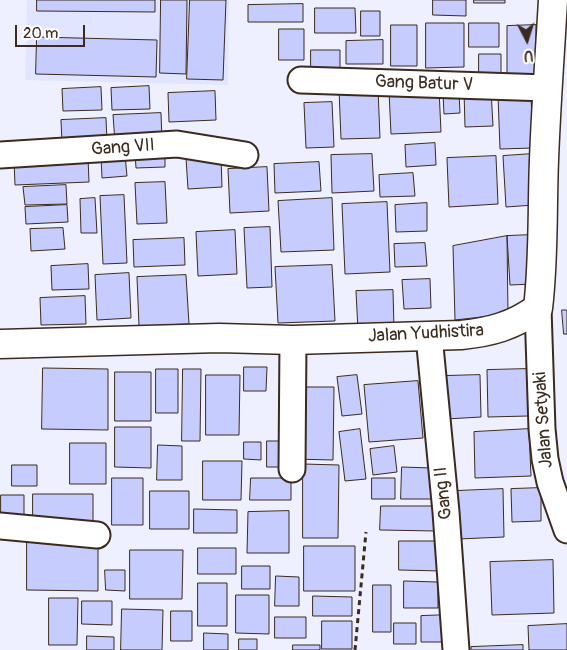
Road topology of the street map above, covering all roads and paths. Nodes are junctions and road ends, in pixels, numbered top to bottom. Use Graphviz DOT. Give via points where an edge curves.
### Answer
graph roads {
  1 [pos="553,0"];
  2 [pos="301,80"];
  3 [pos="548,88"];
  4 [pos="0,155"];
  5 [pos="244,155"];
  6 [pos="538,308"];
  7 [pos="429,336"];
  8 [pos="293,340"];
  9 [pos="0,344"];
  10 [pos="292,469"];
  11 [pos="0,526"];
  12 [pos="567,530"];
  13 [pos="366,532"];
  14 [pos="97,535"];
  15 [pos="355,650"];
  16 [pos="456,650"];
  1 -- 3 [label="street"];
  2 -- 3 [label="street, Gang Batur V"];
  3 -- 6 [label="street"];
  4 -- 5 [label="street, Gang VII" via="178,144"];
  6 -- 7 [label="street, Jalan Yudhistira" via="489,331"];
  6 -- 12 [label="street, Jalan Setyaki" via="545,459"];
  7 -- 8 [label="street, Jalan Yudhistira"];
  7 -- 16 [label="street, Gang II"];
  8 -- 9 [label="street, Jalan Yudhistira" via="219,338"];
  8 -- 10 [label="street"];
  11 -- 14 [label="street"];
  13 -- 15 [label="path"];
}
